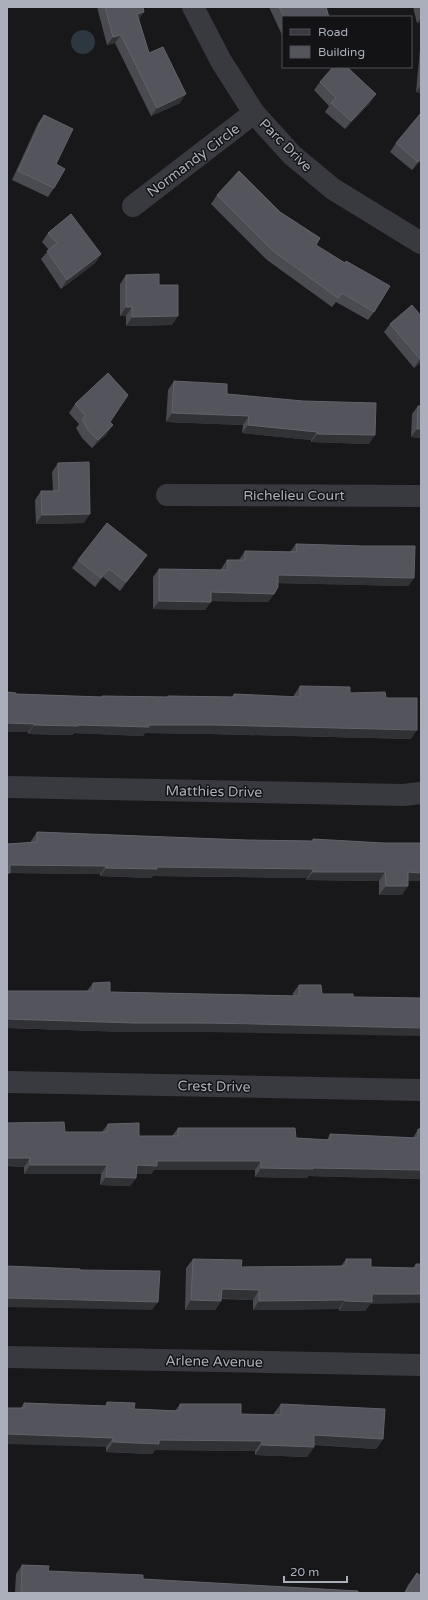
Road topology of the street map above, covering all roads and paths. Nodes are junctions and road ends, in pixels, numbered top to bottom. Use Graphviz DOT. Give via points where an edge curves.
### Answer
graph roads {
  1 [pos="194,7"];
  2 [pos="254,114"];
  3 [pos="133,206"];
  4 [pos="421,243"];
  5 [pos="167,495"];
  6 [pos="421,496"];
  7 [pos="7,786"];
  8 [pos="421,793"];
  9 [pos="7,1082"];
  10 [pos="421,1090"];
  11 [pos="7,1357"];
  12 [pos="421,1365"];
  1 -- 2 [label="street, Parc Drive" via="221,61"];
  2 -- 3 [label="street, Normandy Circle"];
  2 -- 4 [label="street, Parc Drive" via="292,155 332,189"];
  5 -- 6 [label="street, Richelieu Court"];
  7 -- 8 [label="street, Matthies Drive" via="402,795"];
  9 -- 10 [label="street, Crest Drive"];
  11 -- 12 [label="street, Arlene Avenue"];
}
